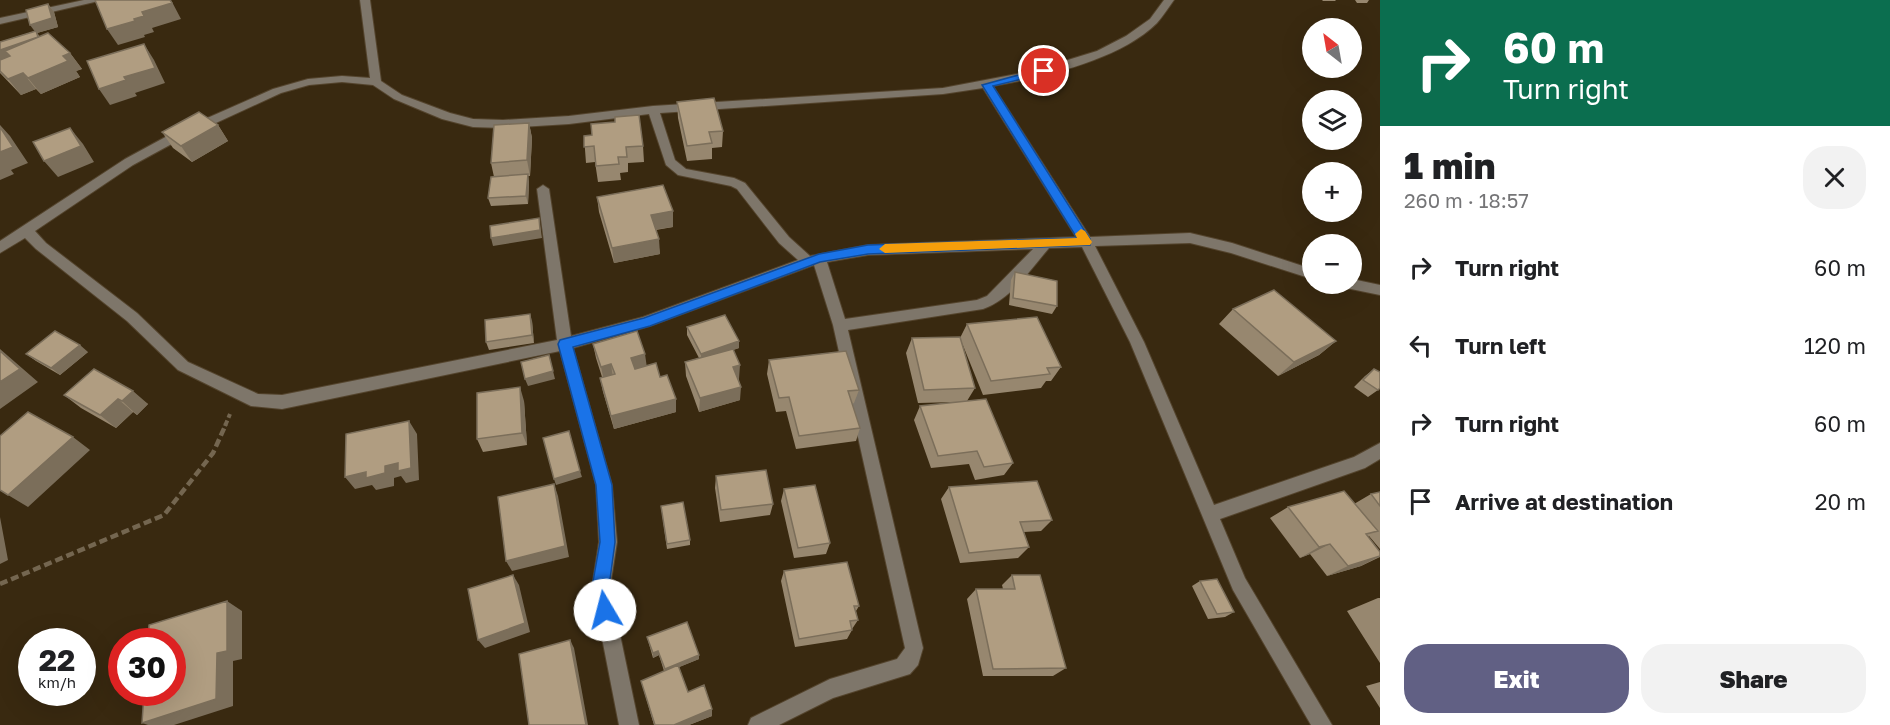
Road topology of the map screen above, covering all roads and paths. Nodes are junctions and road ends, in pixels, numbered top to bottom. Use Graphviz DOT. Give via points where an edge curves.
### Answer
graph roads {
  1 [pos="98,0"];
  2 [pos="365,0"];
  3 [pos="1169,0"];
  4 [pos="0,21"];
  5 [pos="376,82"];
  6 [pos="987,85"];
  7 [pos="653,110"];
  8 [pos="543,189"];
  9 [pos="26,230"];
  10 [pos="1047,242"];
  11 [pos="1086,242"];
  12 [pos="0,248"];
  13 [pos="813,260"];
  14 [pos="1302,271"];
  15 [pos="1362,286"];
  16 [pos="1380,290"];
  17 [pos="840,325"];
  18 [pos="565,344"];
  19 [pos="238,393"];
  20 [pos="1380,450"];
  21 [pos="1209,515"];
  22 [pos="0,584"];
  23 [pos="629,725"];
  24 [pos="758,725"];
  25 [pos="1322,725"];
  1 -- 4 [label="street"];
  2 -- 5 [label="street"];
  3 -- 6 [label="street" via="1136,35 1096,56"];
  5 -- 7 [label="street" via="398,97 473,123 569,120"];
  5 -- 9 [label="street" via="342,78 277,91 175,137"];
  6 -- 7 [label="street"];
  6 -- 11 [label="street"];
  7 -- 13 [label="street" via="675,168 741,186 784,240"];
  8 -- 18 [label="street"];
  9 -- 12 [label="street"];
  9 -- 19 [label="street" via="132,317 183,366"];
  10 -- 11 [label="street"];
  10 -- 13 [label="street" via="868,250"];
  10 -- 17 [label="street" via="992,300"];
  11 -- 14 [label="street" via="1190,238"];
  11 -- 21 [label="street" via="1137,342"];
  13 -- 17 [label="street"];
  13 -- 18 [label="street" via="645,322"];
  15 -- 16 [label="street"];
  17 -- 24 [label="street" via="914,648 903,667 830,689"];
  18 -- 19 [label="street" via="282,402 256,401"];
  18 -- 23 [label="street" via="604,485 608,542 601,587"];
  19 -- 22 [label="path" via="213,453 164,515"];
  20 -- 21 [label="street" via="1359,463"];
  21 -- 25 [label="street" via="1239,584"];
}
